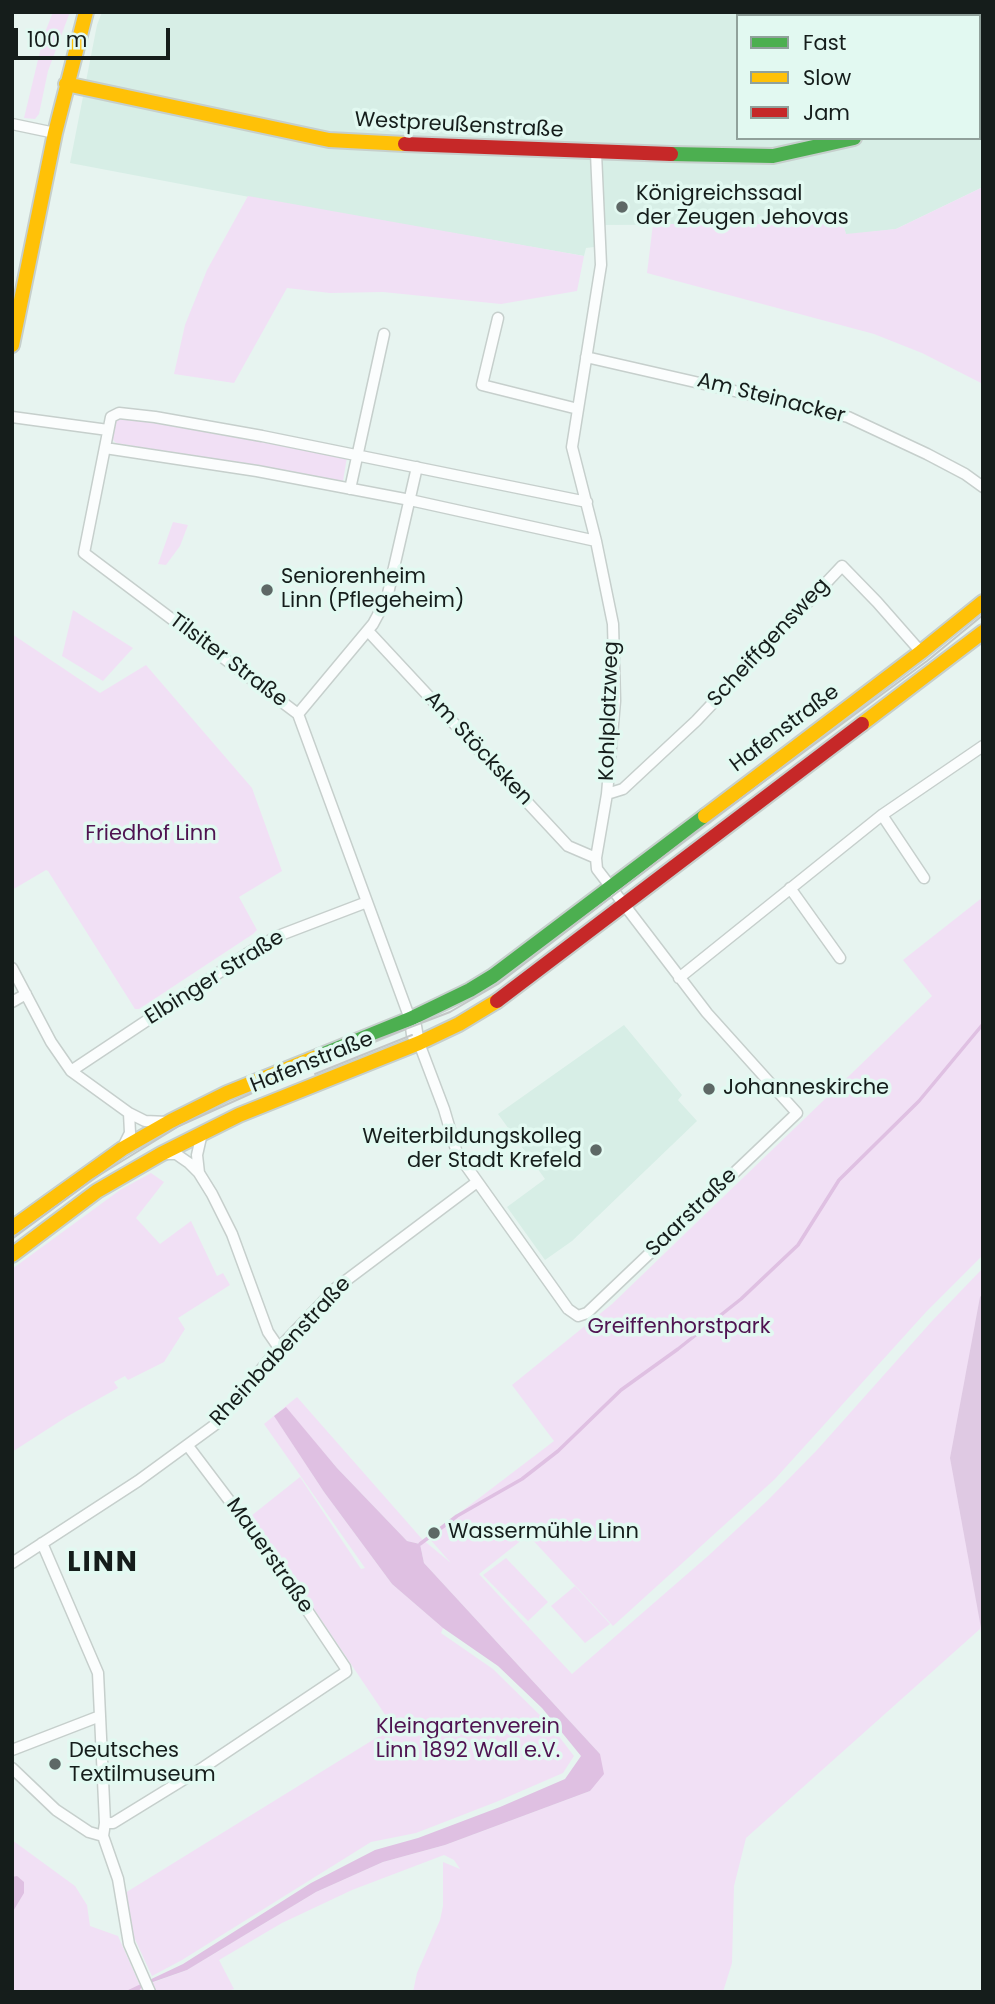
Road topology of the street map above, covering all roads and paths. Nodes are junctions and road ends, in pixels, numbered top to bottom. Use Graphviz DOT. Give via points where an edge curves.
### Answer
graph roads {
  1 [pos="86,12"];
  2 [pos="66,84"];
  3 [pos="12,124"];
  4 [pos="55,133"];
  5 [pos="845,140"];
  6 [pos="596,153"];
  7 [pos="498,318"];
  8 [pos="384,334"];
  9 [pos="12,345"];
  10 [pos="586,357"];
  11 [pos="578,409"];
  12 [pos="12,417"];
  13 [pos="108,430"];
  14 [pos="105,448"];
  15 [pos="357,455"];
  16 [pos="417,467"];
  17 [pos="983,487"];
  18 [pos="351,489"];
  19 [pos="410,500"];
  20 [pos="587,502"];
  21 [pos="596,541"];
  22 [pos="983,602"];
  23 [pos="368,631"];
  24 [pos="983,632"];
  25 [pos="921,652"];
  26 [pos="298,713"];
  27 [pos="983,746"];
  28 [pos="607,794"];
  29 [pos="882,815"];
  30 [pos="596,858"];
  31 [pos="923,878"];
  32 [pos="611,887"];
  33 [pos="790,888"];
  34 [pos="367,902"];
  35 [pos="625,906"];
  36 [pos="840,958"];
  37 [pos="12,968"];
  38 [pos="679,978"];
  39 [pos="26,994"];
  40 [pos="12,1002"];
  41 [pos="410,1019"];
  42 [pos="419,1043"];
  43 [pos="71,1071"];
  44 [pos="129,1113"];
  45 [pos="171,1121"];
  46 [pos="202,1133"];
  47 [pos="122,1149"];
  48 [pos="161,1154"];
  49 [pos="199,1173"];
  50 [pos="477,1182"];
  51 [pos="12,1228"];
  52 [pos="12,1255"];
  53 [pos="587,1313"];
  54 [pos="279,1348"];
  55 [pos="188,1446"];
  56 [pos="42,1544"];
  57 [pos="12,1563"];
  58 [pos="100,1716"];
  59 [pos="12,1750"];
  60 [pos="12,1768"];
  61 [pos="105,1824"];
  62 [pos="103,1836"];
  63 [pos="150,1992"];
  1 -- 2 [label="main road"];
  2 -- 4 [label="main road"];
  2 -- 6 [label="main road, Westpreußenstraße" via="329,140"];
  3 -- 4 [label="street"];
  4 -- 9 [label="main road"];
  5 -- 6 [label="main road, Westpreußenstraße" via="773,156"];
  6 -- 10 [label="street, Kohlplatzweg" via="601,265"];
  7 -- 11 [label="street" via="482,385"];
  8 -- 15 [label="street"];
  10 -- 11 [label="street, Kohlplatzweg"];
  10 -- 17 [label="street, Am Steinacker" via="848,416 928,454"];
  11 -- 20 [label="street, Kohlplatzweg" via="572,447"];
  12 -- 13 [label="street"];
  13 -- 14 [label="street"];
  13 -- 15 [label="street" via="111,417 119,413"];
  14 -- 18 [label="street"];
  14 -- 26 [label="street, Tilsiter Straße" via="83,552"];
  15 -- 16 [label="street"];
  15 -- 18 [label="street"];
  16 -- 19 [label="street"];
  16 -- 20 [label="street"];
  18 -- 19 [label="street"];
  19 -- 21 [label="street"];
  19 -- 23 [label="street" via="387,598"];
  20 -- 21 [label="street, Kohlplatzweg"];
  21 -- 28 [label="street, Kohlplatzweg" via="613,624 615,701"];
  22 -- 25 [label="main road, Hafenstraße"];
  23 -- 26 [label="street"];
  23 -- 30 [label="street, Am Stöcksken" via="568,846"];
  24 -- 35 [label="main road, Hafenstraße"];
  25 -- 28 [label="street, Scheiffgensweg" via="842,566 696,721 623,789"];
  25 -- 32 [label="main road, Hafenstraße"];
  26 -- 34 [label="street, Tilsiter Straße"];
  27 -- 29 [label="street"];
  28 -- 30 [label="street, Kohlplatzweg"];
  29 -- 31 [label="street"];
  29 -- 33 [label="street"];
  30 -- 32 [label="street" via="597,869"];
  32 -- 35 [label="street"];
  32 -- 41 [label="main road, Hafenstraße" via="493,976"];
  33 -- 36 [label="street"];
  33 -- 38 [label="street"];
  34 -- 41 [label="street, Tilsiter Straße"];
  34 -- 43 [label="street, Elbinger Straße" via="261,945"];
  35 -- 38 [label="street"];
  35 -- 42 [label="main road, Hafenstraße" via="497,1001"];
  37 -- 39 [label="street"];
  38 -- 53 [label="street, Saarstraße" via="797,1113"];
  39 -- 40 [label="street"];
  39 -- 43 [label="street"];
  41 -- 42 [label="street, Tilsiter Straße" via="412,1035"];
  41 -- 45 [label="main road, Hafenstraße" via="227,1093"];
  42 -- 46 [label="main road, Hafenstraße"];
  42 -- 50 [label="street, Tilsiter Straße" via="454,1147"];
  43 -- 44 [label="street"];
  44 -- 45 [label="street" via="150,1122"];
  44 -- 47 [label="street" via="130,1133"];
  45 -- 47 [label="main road, Hafenstraße"];
  46 -- 48 [label="main road, Hafenstraße"];
  46 -- 49 [label="street"];
  47 -- 51 [label="main road, Hafenstraße"];
  48 -- 49 [label="street" via="176,1154"];
  48 -- 52 [label="main road, Hafenstraße" via="97,1191"];
  49 -- 54 [label="street" via="225,1219 268,1332"];
  50 -- 53 [label="street, Tilsiter Straße" via="568,1309 578,1316"];
  50 -- 54 [label="street, Rheinbabenstraße" via="336,1287"];
  54 -- 55 [label="street, Rheinbabenstraße" via="216,1424"];
  55 -- 56 [label="street, Rheinbabenstraße"];
  55 -- 61 [label="street, Mauerstraße" via="269,1553 347,1670 204,1767"];
  56 -- 57 [label="street, Rheinbabenstraße"];
  56 -- 58 [label="street" via="98,1673"];
  58 -- 59 [label="street"];
  58 -- 61 [label="street"];
  60 -- 62 [label="street" via="56,1810"];
  61 -- 62 [label="street"];
  62 -- 63 [label="street" via="118,1879 129,1944"];
}
